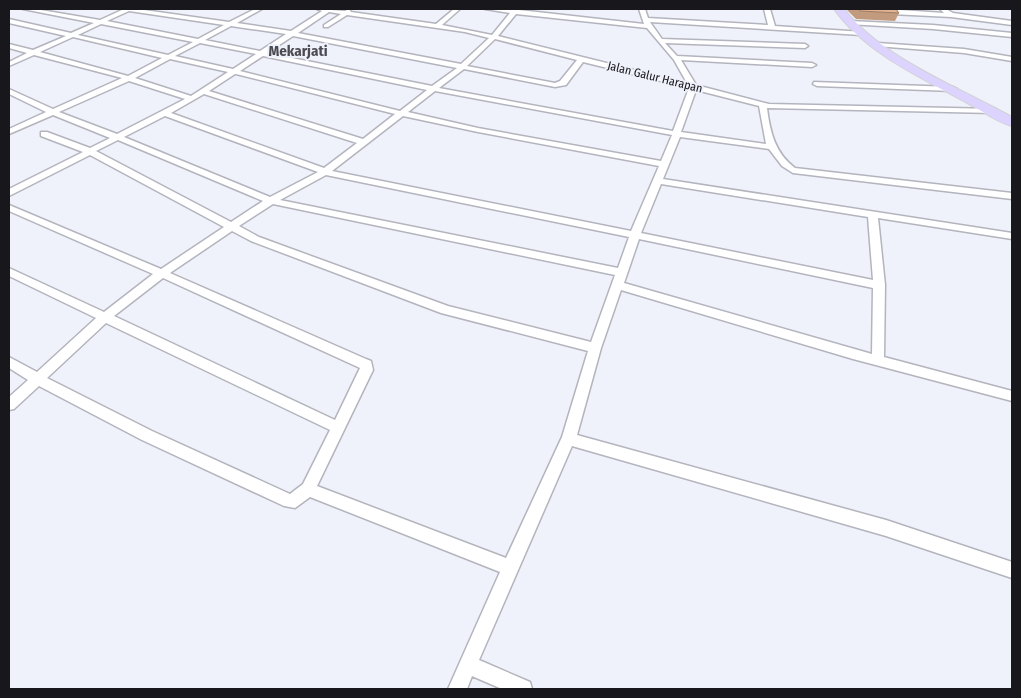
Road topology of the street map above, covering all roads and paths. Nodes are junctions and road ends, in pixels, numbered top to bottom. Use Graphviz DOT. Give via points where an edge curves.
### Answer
graph roads {
  1 [pos="26,9"];
  2 [pos="128,9"];
  3 [pos="259,9"];
  4 [pos="324,9"];
  5 [pos="457,9"];
  6 [pos="488,9"];
  7 [pos="642,9"];
  8 [pos="766,9"];
  9 [pos="839,9"];
  10 [pos="943,9"];
  11 [pos="350,10"];
  12 [pos="515,11"];
  13 [pos="892,13"];
  14 [pos="951,15"];
  15 [pos="9,21"];
  16 [pos="100,22"];
  17 [pos="648,23"];
  18 [pos="850,23"];
  19 [pos="1012,23"];
  20 [pos="231,24"];
  21 [pos="438,25"];
  22 [pos="326,26"];
  23 [pos="772,28"];
  24 [pos="290,33"];
  25 [pos="862,33"];
  26 [pos="72,34"];
  27 [pos="1012,35"];
  28 [pos="494,37"];
  29 [pos="200,40"];
  30 [pos="661,41"];
  31 [pos="878,45"];
  32 [pos="9,46"];
  33 [pos="805,46"];
  34 [pos="34,52"];
  35 [pos="262,53"];
  36 [pos="169,57"];
  37 [pos="582,59"];
  38 [pos="677,59"];
  39 [pos="1012,60"];
  40 [pos="9,64"];
  41 [pos="812,65"];
  42 [pos="462,67"];
  43 [pos="236,72"];
  44 [pos="129,78"];
  45 [pos="817,84"];
  46 [pos="693,87"];
  47 [pos="433,88"];
  48 [pos="953,89"];
  49 [pos="9,91"];
  50 [pos="204,92"];
  51 [pos="192,99"];
  52 [pos="763,105"];
  53 [pos="993,111"];
  54 [pos="54,113"];
  55 [pos="164,113"];
  56 [pos="399,114"];
  57 [pos="1012,122"];
  58 [pos="9,132"];
  59 [pos="677,132"];
  60 [pos="44,134"];
  61 [pos="115,138"];
  62 [pos="363,142"];
  63 [pos="772,147"];
  64 [pos="89,151"];
  65 [pos="664,164"];
  66 [pos="324,171"];
  67 [pos="657,181"];
  68 [pos="9,193"];
  69 [pos="1012,196"];
  70 [pos="272,200"];
  71 [pos="9,208"];
  72 [pos="873,216"];
  73 [pos="230,228"];
  74 [pos="635,235"];
  75 [pos="1012,236"];
  76 [pos="9,272"];
  77 [pos="161,274"];
  78 [pos="619,279"];
  79 [pos="879,285"];
  80 [pos="104,318"];
  81 [pos="595,348"];
  82 [pos="878,361"];
  83 [pos="9,362"];
  84 [pos="37,379"];
  85 [pos="1012,396"];
  86 [pos="9,405"];
  87 [pos="337,427"];
  88 [pos="569,439"];
  89 [pos="308,489"];
  90 [pos="511,568"];
  91 [pos="1012,570"];
  92 [pos="468,664"];
  93 [pos="457,689"];
  94 [pos="523,689"];
  1 -- 16 [label="street"];
  2 -- 16 [label="street"];
  2 -- 20 [label="street"];
  3 -- 20 [label="street"];
  4 -- 11 [label="street, Jalan Galur Harapan"];
  4 -- 24 [label="street"];
  5 -- 21 [label="street"];
  6 -- 12 [label="street"];
  7 -- 17 [label="street"];
  8 -- 23 [label="street"];
  9 -- 18 [label="main road"];
  10 -- 14 [label="street"];
  11 -- 21 [label="street, Jalan Galur Harapan"];
  11 -- 22 [label="street"];
  12 -- 17 [label="street"];
  12 -- 28 [label="street"];
  13 -- 14 [label="street"];
  14 -- 19 [label="street"];
  15 -- 26 [label="street"];
  16 -- 26 [label="street"];
  16 -- 29 [label="street"];
  17 -- 23 [label="street"];
  17 -- 30 [label="street"];
  18 -- 25 [label="main road"];
  18 -- 27 [label="street"];
  20 -- 24 [label="street"];
  20 -- 29 [label="street"];
  21 -- 28 [label="street, Jalan Galur Harapan"];
  23 -- 25 [label="street"];
  24 -- 35 [label="street"];
  24 -- 42 [label="street"];
  25 -- 31 [label="main road"];
  26 -- 34 [label="street"];
  26 -- 36 [label="street"];
  28 -- 37 [label="street, Jalan Galur Harapan"];
  28 -- 42 [label="street"];
  29 -- 35 [label="street"];
  29 -- 36 [label="street"];
  30 -- 33 [label="street"];
  30 -- 38 [label="street"];
  31 -- 39 [label="street" via="953,50"];
  31 -- 48 [label="main road"];
  32 -- 34 [label="street"];
  34 -- 40 [label="street"];
  34 -- 44 [label="street"];
  35 -- 43 [label="street"];
  35 -- 47 [label="street"];
  36 -- 43 [label="street"];
  36 -- 44 [label="street"];
  37 -- 42 [label="street" via="558,85"];
  37 -- 46 [label="street, Jalan Galur Harapan"];
  38 -- 41 [label="street"];
  38 -- 46 [label="street"];
  42 -- 47 [label="street"];
  43 -- 50 [label="street"];
  43 -- 56 [label="street"];
  44 -- 51 [label="street"];
  44 -- 54 [label="street"];
  45 -- 48 [label="street"];
  46 -- 52 [label="street, Jalan Galur Harapan"];
  46 -- 59 [label="street"];
  47 -- 56 [label="street"];
  47 -- 59 [label="street"];
  48 -- 53 [label="main road"];
  49 -- 54 [label="street"];
  50 -- 51 [label="street"];
  50 -- 62 [label="street"];
  51 -- 55 [label="street"];
  52 -- 53 [label="street, Jalan Galur Harapan"];
  52 -- 63 [label="street"];
  53 -- 57 [label="main road"];
  54 -- 58 [label="street"];
  54 -- 61 [label="street"];
  55 -- 61 [label="street"];
  55 -- 66 [label="street"];
  56 -- 62 [label="street"];
  56 -- 65 [label="street"];
  59 -- 63 [label="street"];
  59 -- 65 [label="street"];
  60 -- 64 [label="street"];
  61 -- 64 [label="street"];
  61 -- 70 [label="street"];
  62 -- 66 [label="street"];
  63 -- 69 [label="street" via="784,165 798,172"];
  64 -- 68 [label="street"];
  64 -- 73 [label="street"];
  65 -- 67 [label="street"];
  66 -- 70 [label="street"];
  66 -- 74 [label="street"];
  67 -- 72 [label="street"];
  67 -- 74 [label="street"];
  70 -- 73 [label="street"];
  70 -- 78 [label="street"];
  71 -- 77 [label="street"];
  72 -- 75 [label="street"];
  72 -- 79 [label="street"];
  73 -- 77 [label="street"];
  73 -- 81 [label="street" via="445,310"];
  74 -- 78 [label="street"];
  74 -- 79 [label="street"];
  76 -- 80 [label="street"];
  77 -- 80 [label="street"];
  77 -- 87 [label="street" via="366,365 367,370"];
  78 -- 81 [label="street"];
  78 -- 82 [label="street"];
  79 -- 82 [label="street"];
  80 -- 84 [label="street"];
  80 -- 87 [label="street"];
  81 -- 88 [label="street"];
  82 -- 85 [label="street"];
  83 -- 84 [label="street"];
  84 -- 86 [label="street"];
  84 -- 89 [label="street" via="188,455 289,501 294,501"];
  87 -- 89 [label="street"];
  88 -- 90 [label="street"];
  88 -- 91 [label="street" via="886,528"];
  89 -- 90 [label="street"];
  90 -- 92 [label="street"];
  92 -- 93 [label="street"];
  92 -- 94 [label="street"];
}
